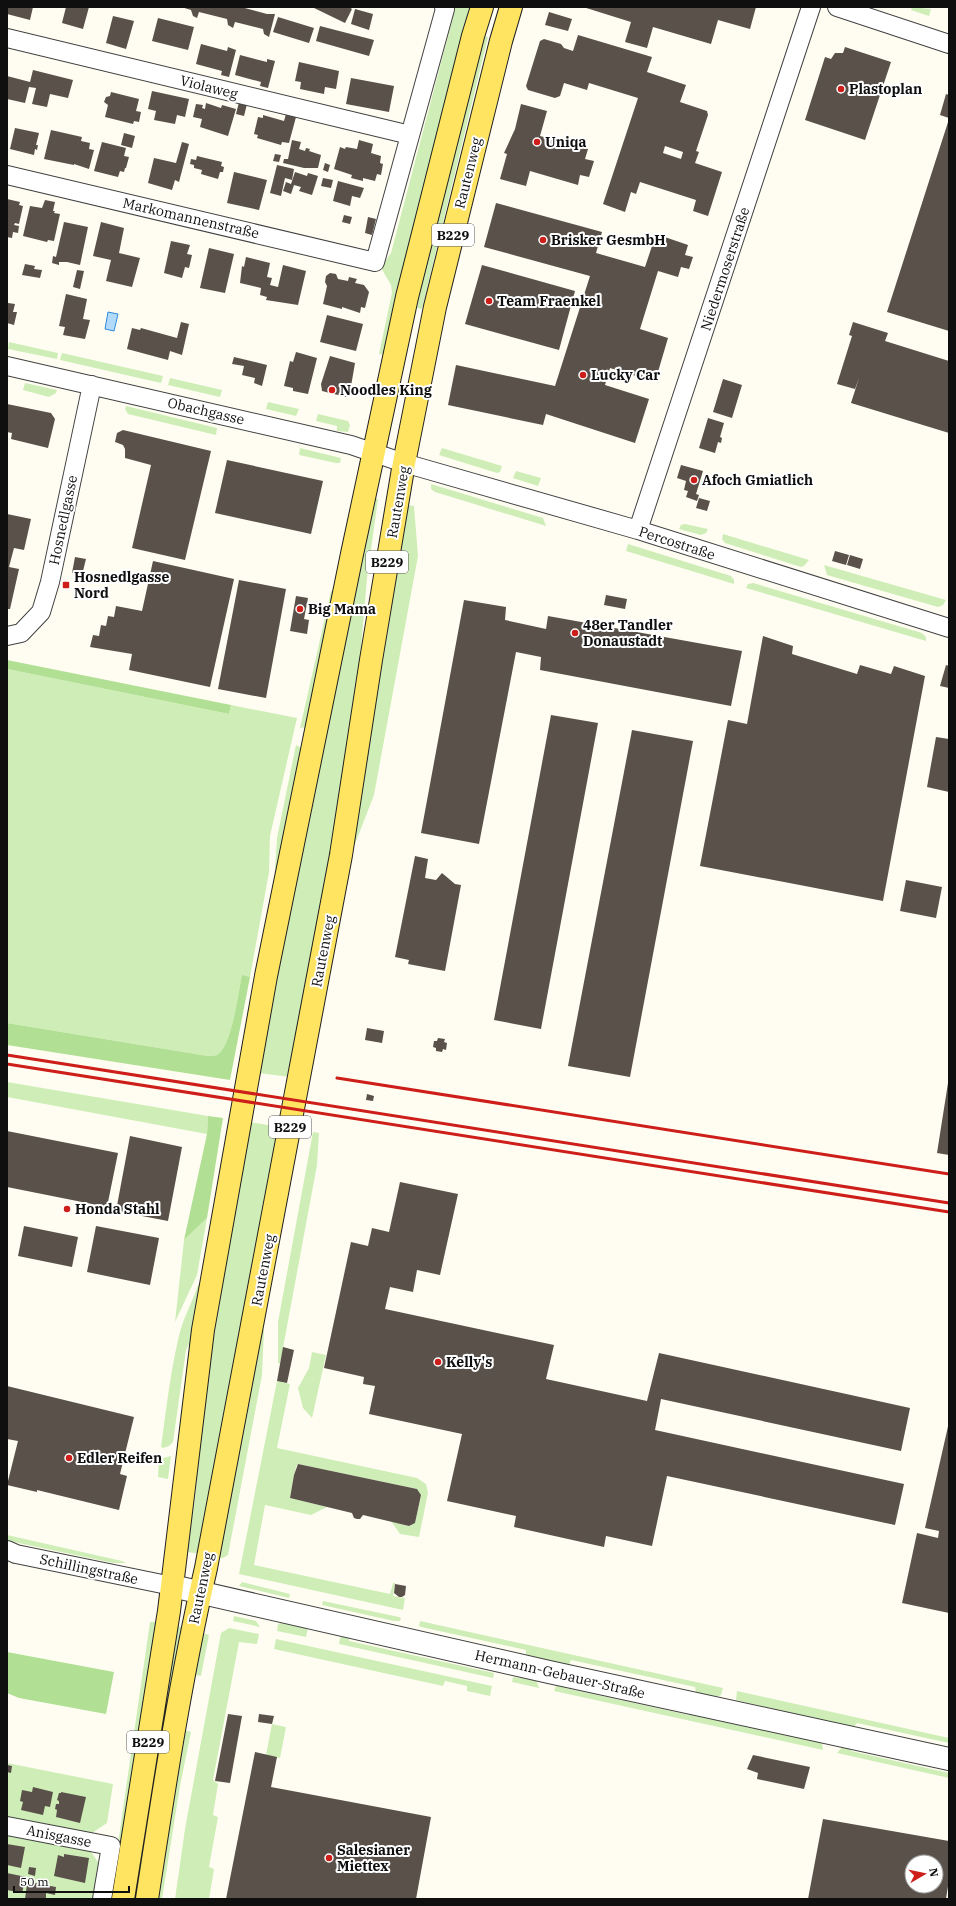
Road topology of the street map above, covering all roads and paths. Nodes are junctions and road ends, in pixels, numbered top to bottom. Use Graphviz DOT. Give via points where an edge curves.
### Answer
graph roads {
  1 [pos="444,7"];
  2 [pos="482,7"];
  3 [pos="511,7"];
  4 [pos="811,7"];
  5 [pos="837,7"];
  6 [pos="7,38"];
  7 [pos="949,44"];
  8 [pos="410,136"];
  9 [pos="7,175"];
  10 [pos="7,366"];
  11 [pos="92,385"];
  12 [pos="374,454"];
  13 [pos="404,463"];
  14 [pos="638,530"];
  15 [pos="949,628"];
  16 [pos="7,636"];
  17 [pos="7,1550"];
  18 [pos="172,1586"];
  19 [pos="200,1592"];
  20 [pos="949,1759"];
  21 [pos="7,1826"];
  22 [pos="102,1899"];
  23 [pos="123,1899"];
  24 [pos="147,1899"];
  1 -- 8 [label="street"];
  2 -- 12 [label="main road, Rautenweg / B229" via="408,297"];
  3 -- 13 [label="main road, Rautenweg / B229" via="435,307"];
  4 -- 14 [label="street, Niedermoserstraße"];
  5 -- 7 [label="street"];
  6 -- 8 [label="street, Violaweg"];
  8 -- 9 [label="street, Markomannenstraße" via="375,262"];
  10 -- 11 [label="street, Obachgasse"];
  11 -- 12 [label="street, Obachgasse" via="341,442"];
  11 -- 16 [label="street, Hosnedlgasse" via="50,582 40,612 21,633"];
  12 -- 13 [label="street, Obachgasse"];
  12 -- 18 [label="main road, Rautenweg / B229" via="266,976 203,1330"];
  13 -- 14 [label="street, Percostraße"];
  13 -- 19 [label="main road, Rautenweg / B229" via="341,855"];
  14 -- 15 [label="street, Percostraße"];
  17 -- 18 [label="street, Schillingstraße"];
  18 -- 19 [label="street, Hermann-Gebauer-Straße"];
  18 -- 23 [label="main road, Rautenweg / B229"];
  19 -- 20 [label="street, Hermann-Gebauer-Straße"];
  19 -- 24 [label="main road, Rautenweg / B229"];
  21 -- 22 [label="street, Anisgasse" via="111,1846"];
}
